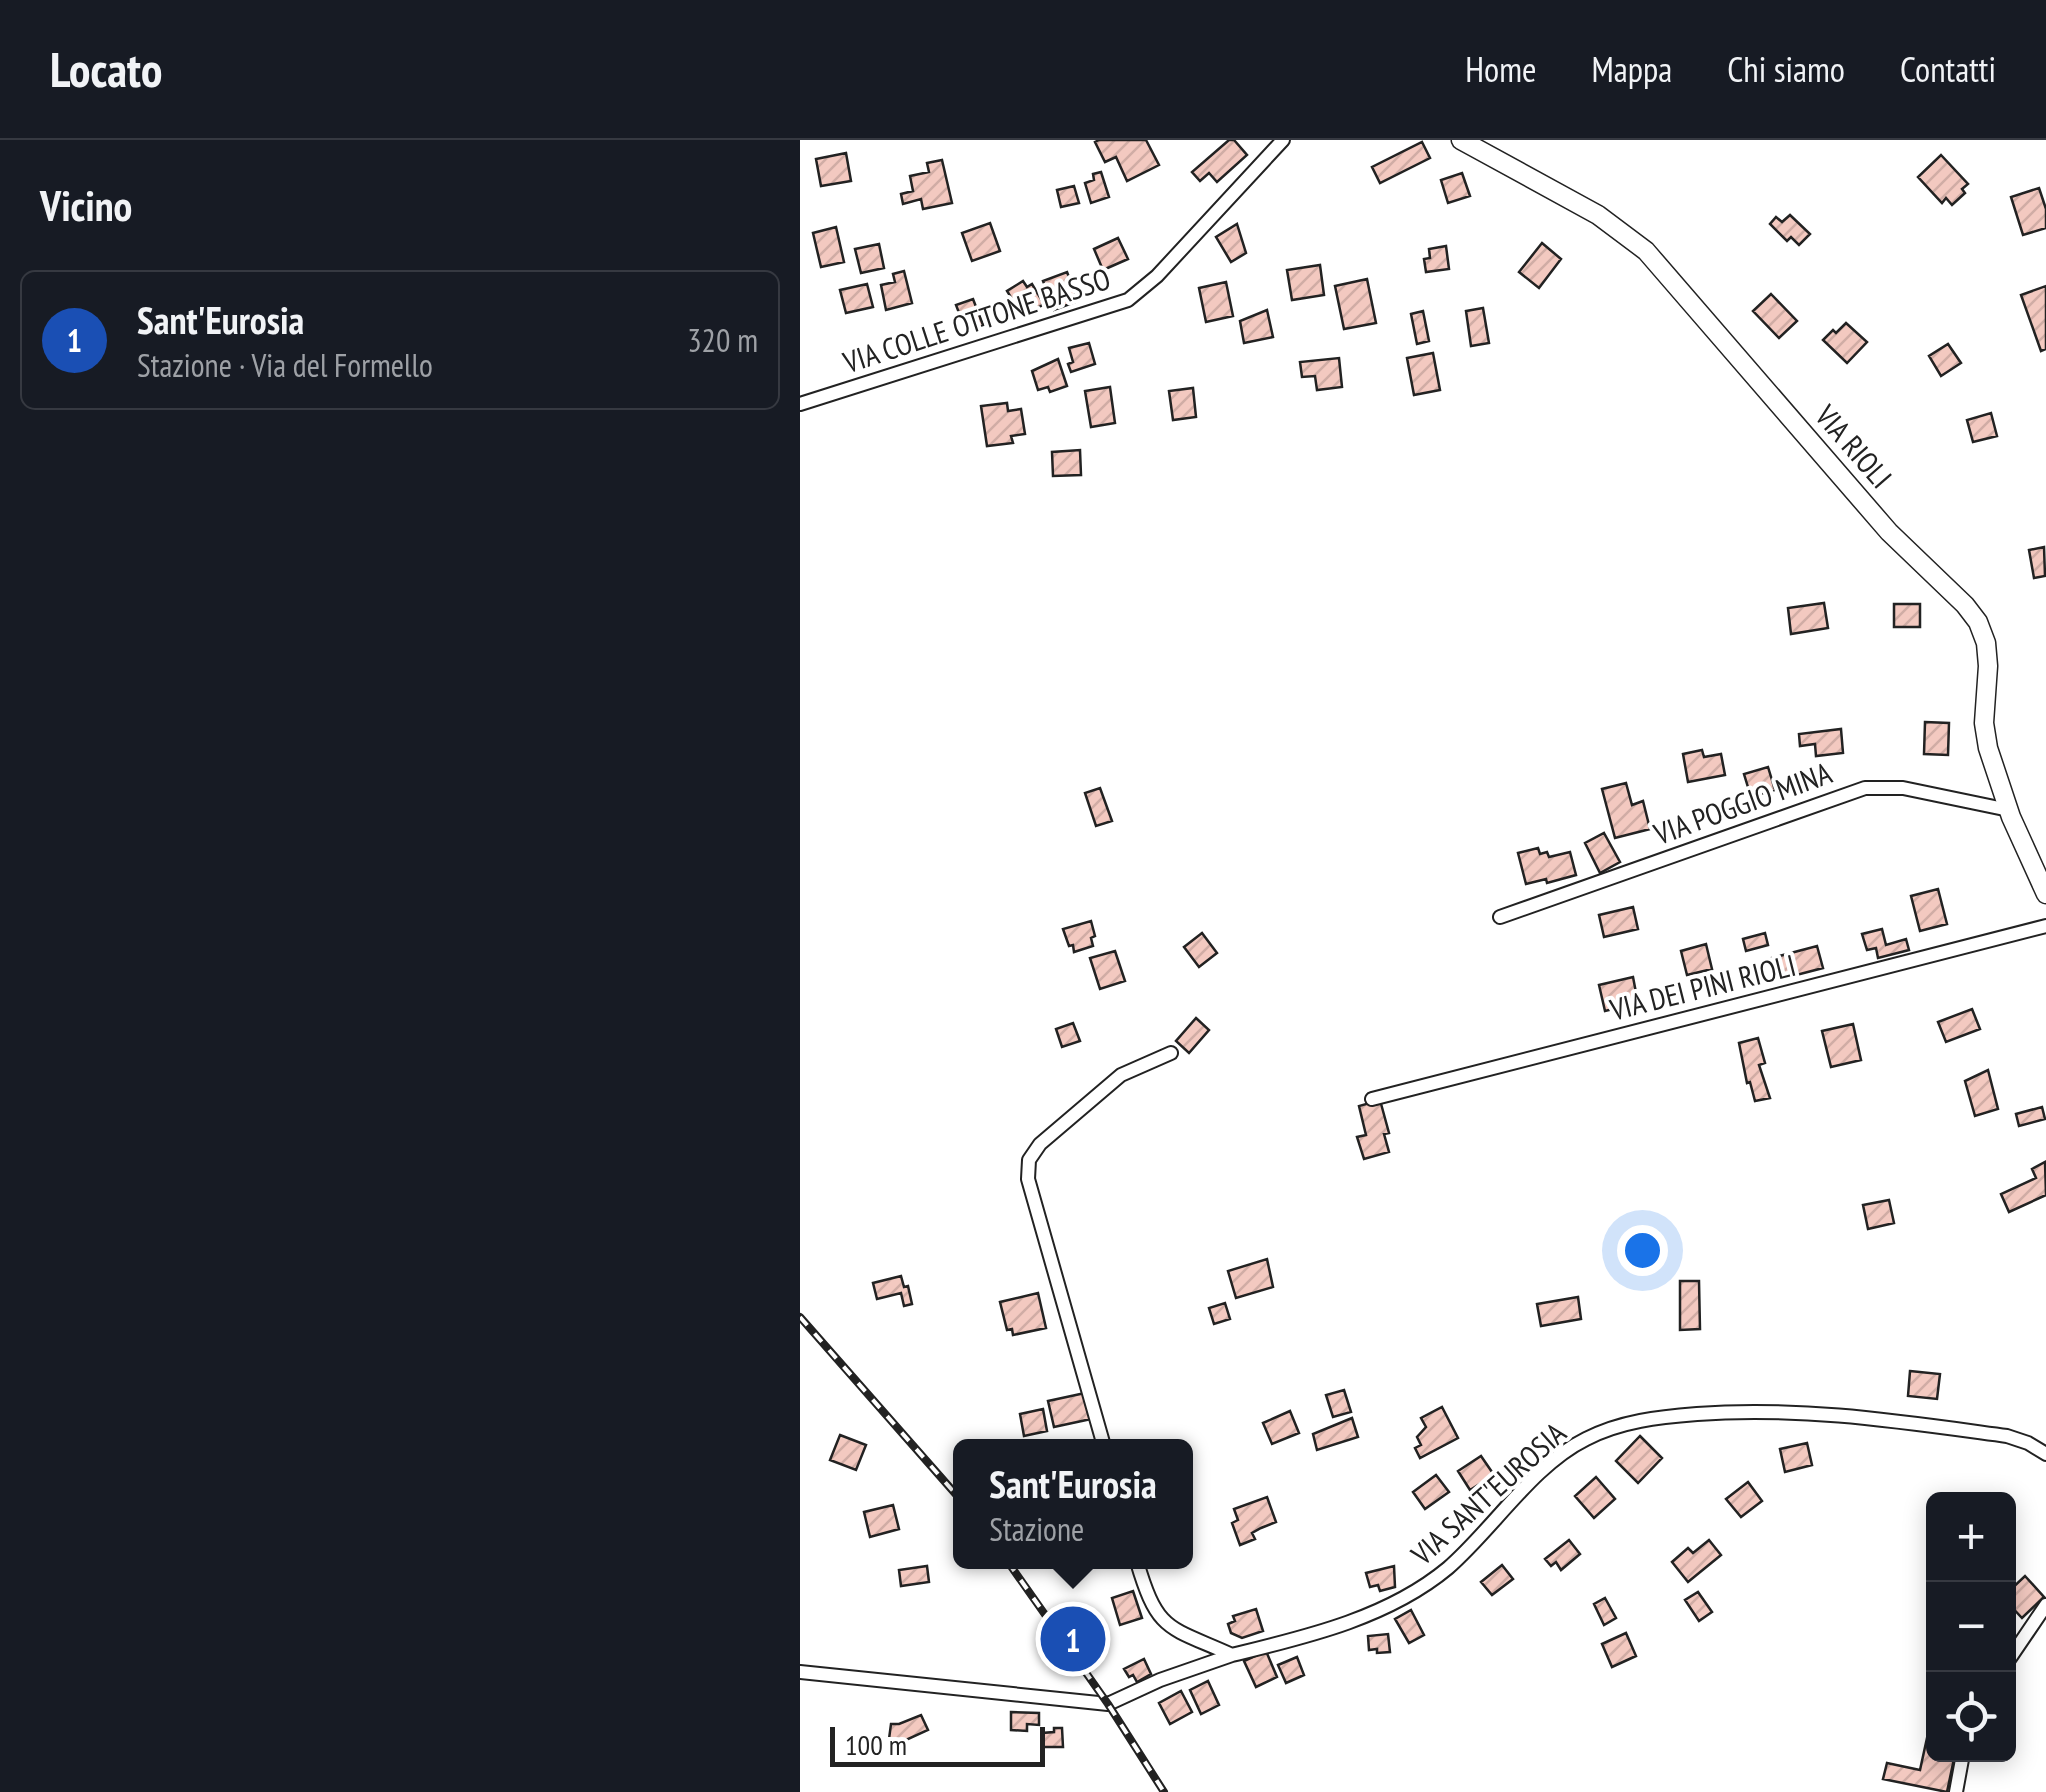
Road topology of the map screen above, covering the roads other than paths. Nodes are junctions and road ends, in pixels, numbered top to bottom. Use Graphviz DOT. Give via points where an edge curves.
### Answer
graph roads {
  1 [pos="1283,140"];
  2 [pos="1461,140"];
  3 [pos="800,404"];
  4 [pos="2009,810"];
  5 [pos="2046,894"];
  6 [pos="1500,917"];
  7 [pos="2046,926"];
  8 [pos="1171,1053"];
  9 [pos="1372,1099"];
  10 [pos="1102,1439"];
  11 [pos="2046,1454"];
  12 [pos="1139,1569"];
  13 [pos="2046,1604"];
  14 [pos="2016,1649"];
  15 [pos="1232,1655"];
  16 [pos="800,1672"];
  17 [pos="1961,1762"];
  18 [pos="1956,1792"];
  1 -- 3 [label="street, VIA COLLE OTTONE BASSO" via="1128,300"];
  2 -- 4 [label="main road, VIA RIOLI" via="1598,216 1646,251 1889,532 1969,610 1986,642 1986,736"];
  4 -- 5 [label="main road, VIA RIOLI"];
  4 -- 6 [label="street, VIA POGGIO MINA" via="1902,788 1865,788"];
  7 -- 9 [label="street, VIA DEI PINI RIOLI"];
  8 -- 10 [label="street" via="1121,1075 1038,1146 1027,1165"];
  11 -- 15 [label="street, VIA SANT'EUROSIA" via="2006,1436 1805,1411 1734,1411 1624,1425 1566,1452 1455,1562 1409,1596 1318,1632"];
  12 -- 15 [label="street" via="1161,1620"];
  13 -- 14 [label="street"];
  15 -- 16 [label="street, VIA SANT'EUROSIA" via="1108,1704"];
  17 -- 18 [label="street"];
}
